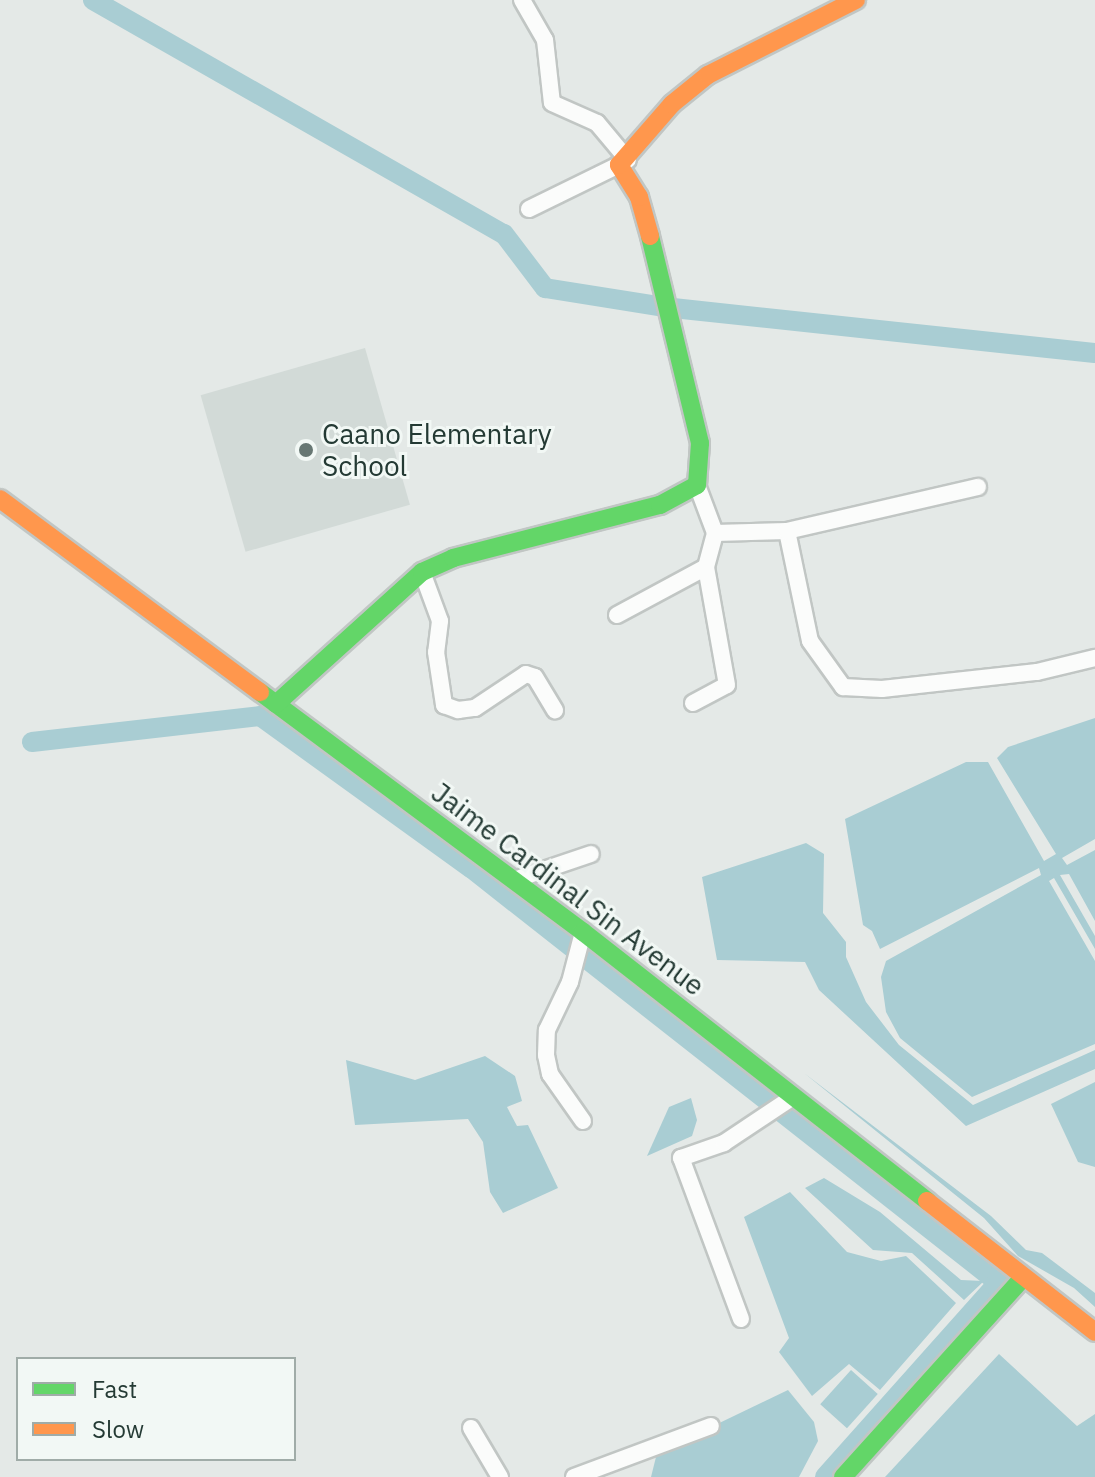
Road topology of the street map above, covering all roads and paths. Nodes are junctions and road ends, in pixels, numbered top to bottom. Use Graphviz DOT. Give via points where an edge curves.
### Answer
graph roads {
  1 [pos="522,0"];
  2 [pos="856,0"];
  3 [pos="623,163"];
  4 [pos="529,209"];
  5 [pos="697,485"];
  6 [pos="978,487"];
  7 [pos="0,499"];
  8 [pos="787,531"];
  9 [pos="715,533"];
  10 [pos="706,567"];
  11 [pos="422,572"];
  12 [pos="617,615"];
  13 [pos="1095,658"];
  14 [pos="693,703"];
  15 [pos="276,704"];
  16 [pos="555,710"];
  17 [pos="591,854"];
  18 [pos="514,880"];
  19 [pos="583,933"];
  20 [pos="793,1098"];
  21 [pos="583,1121"];
  22 [pos="1023,1278"];
  23 [pos="741,1319"];
  24 [pos="1095,1332"];
  25 [pos="711,1426"];
  26 [pos="471,1428"];
  27 [pos="500,1477"];
  28 [pos="574,1477"];
  29 [pos="843,1477"];
  1 -- 3 [label="street" via="545,40 552,103 597,123"];
  2 -- 3 [label="main road" via="708,75 672,104"];
  3 -- 4 [label="street"];
  3 -- 5 [label="main road" via="639,197 659,269 700,443"];
  5 -- 9 [label="street"];
  5 -- 11 [label="main road" via="660,505 453,558"];
  6 -- 8 [label="street"];
  7 -- 15 [label="main road, Jaime Cardinal Sin Avenue"];
  8 -- 9 [label="street"];
  8 -- 13 [label="street" via="810,641 843,687 882,689 1021,674"];
  9 -- 10 [label="street"];
  10 -- 12 [label="street"];
  10 -- 14 [label="street" via="727,685"];
  11 -- 15 [label="main road"];
  11 -- 16 [label="street" via="440,621 436,652 444,705 475,708 526,674 535,677"];
  15 -- 18 [label="main road, Jaime Cardinal Sin Avenue"];
  17 -- 18 [label="street"];
  18 -- 19 [label="main road, Jaime Cardinal Sin Avenue"];
  19 -- 20 [label="main road, Jaime Cardinal Sin Avenue"];
  19 -- 21 [label="street" via="570,982 547,1030 546,1055 550,1074"];
  20 -- 22 [label="main road, Jaime Cardinal Sin Avenue"];
  20 -- 23 [label="street" via="724,1143 681,1158"];
  22 -- 24 [label="main road, Jaime Cardinal Sin Avenue"];
  22 -- 29 [label="main road"];
  25 -- 28 [label="street"];
  26 -- 27 [label="street"];
}
